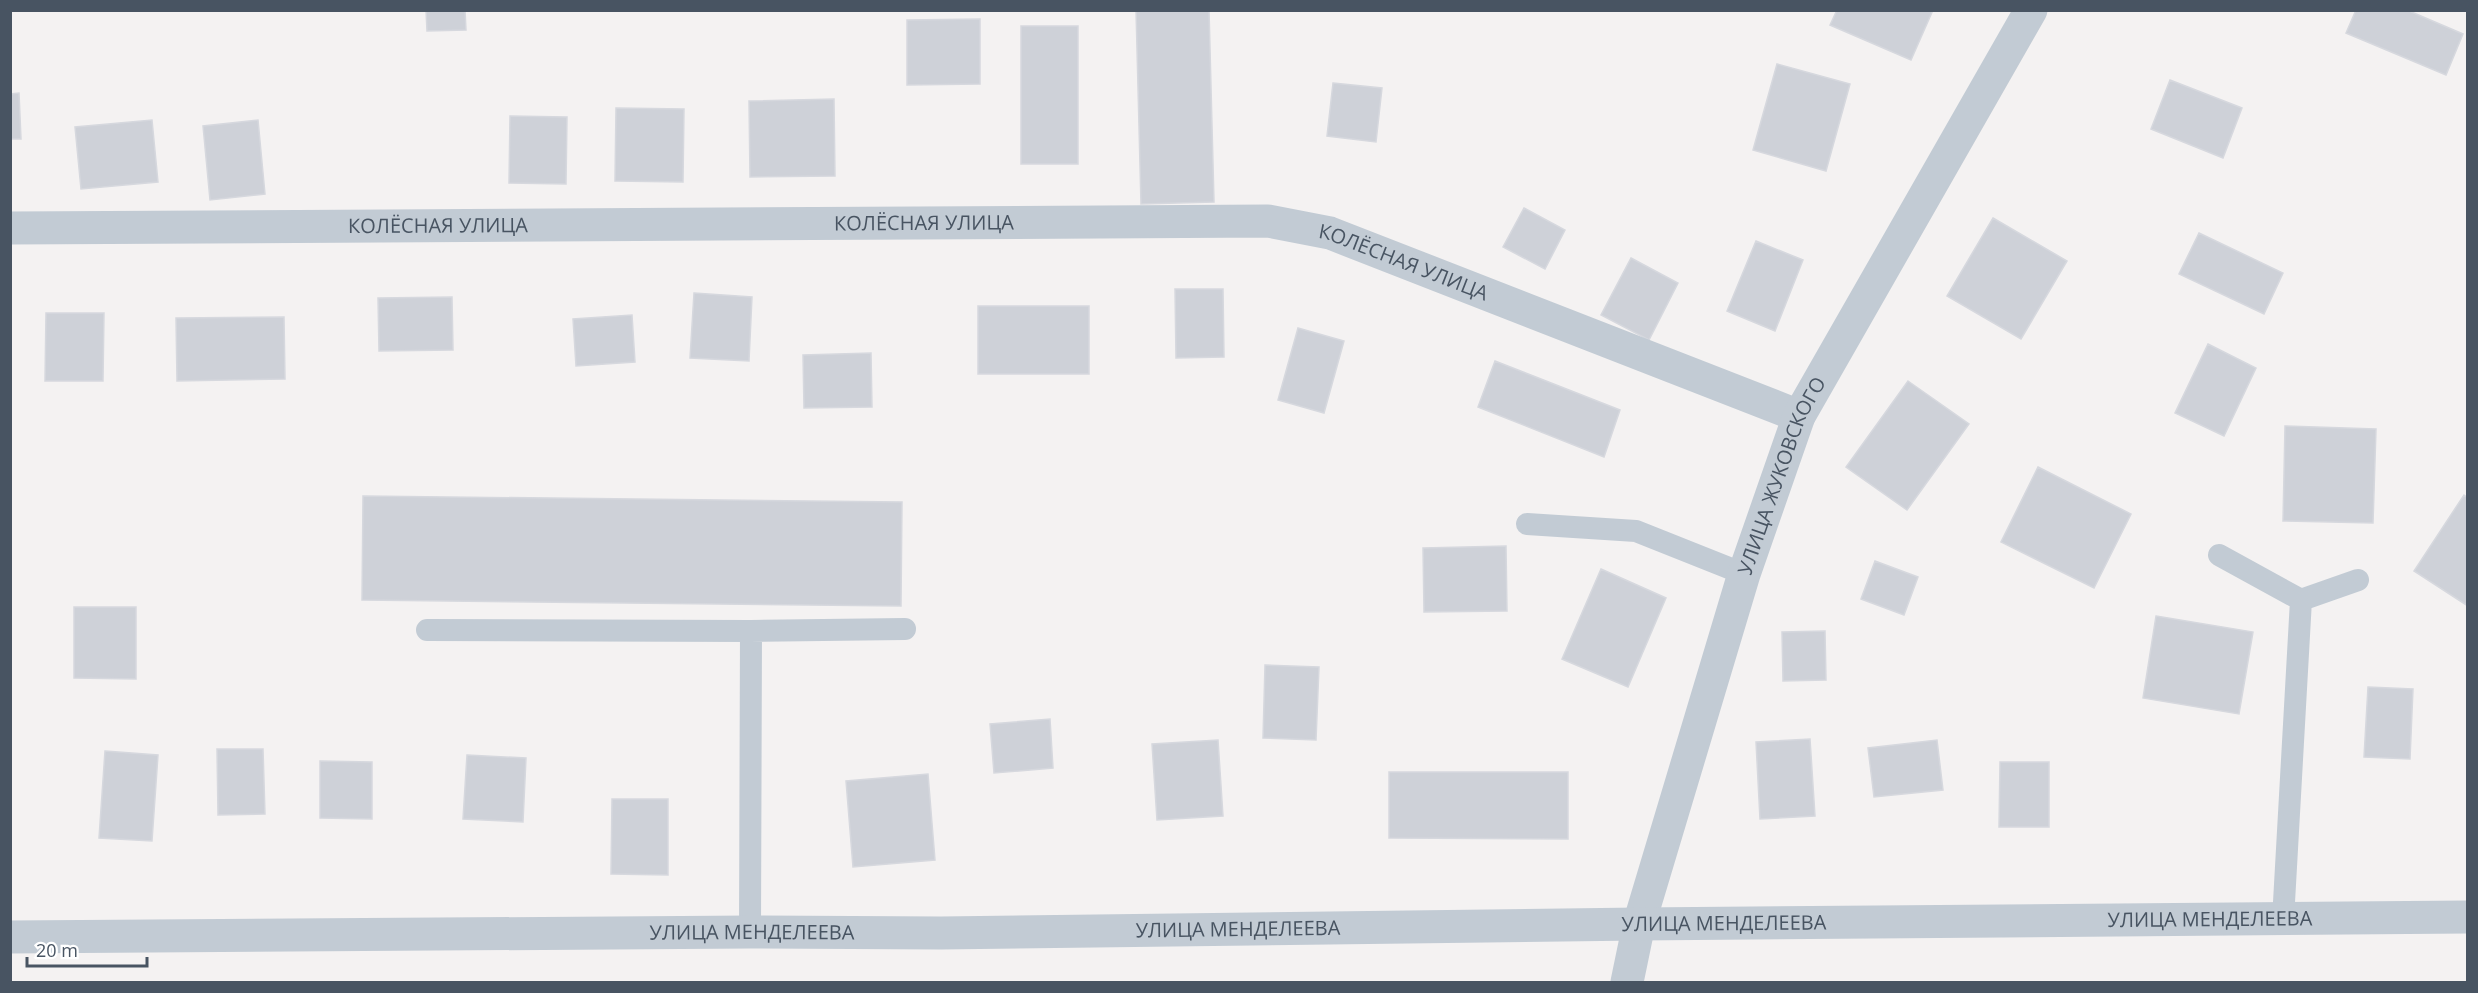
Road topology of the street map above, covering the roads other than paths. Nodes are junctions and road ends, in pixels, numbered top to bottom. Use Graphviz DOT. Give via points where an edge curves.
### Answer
graph roads {
  1 [pos="2031,10"];
  2 [pos="10,228"];
  3 [pos="1800,416"];
  4 [pos="1527,525"];
  5 [pos="2219,555"];
  6 [pos="1744,574"];
  7 [pos="2358,580"];
  8 [pos="2301,600"];
  9 [pos="905,629"];
  10 [pos="427,630"];
  11 [pos="751,631"];
  12 [pos="2468,917"];
  13 [pos="2283,920"];
  14 [pos="1639,924"];
  15 [pos="750,932"];
  16 [pos="10,937"];
  17 [pos="1627,982"];
  1 -- 3 [label="street, УЛИЦА ЖУКОВСКОГО"];
  2 -- 3 [label="street, КОЛЁСНАЯ УЛИЦА" via="1268,221 1330,233"];
  3 -- 6 [label="street, УЛИЦА ЖУКОВСКОГО"];
  4 -- 6 [label="lane" via="1636,531"];
  5 -- 8 [label="lane"];
  6 -- 14 [label="street, УЛИЦА ЖУКОВСКОГО"];
  7 -- 8 [label="lane"];
  8 -- 13 [label="lane"];
  9 -- 11 [label="lane"];
  10 -- 11 [label="lane"];
  11 -- 15 [label="lane"];
  12 -- 13 [label="street, УЛИЦА МЕНДЕЛЕЕВА"];
  13 -- 14 [label="street, УЛИЦА МЕНДЕЛЕЕВА"];
  14 -- 15 [label="street, УЛИЦА МЕНДЕЛЕЕВА"];
  14 -- 17 [label="street, УЛИЦА ЖУКОВСКОГО"];
  15 -- 16 [label="street, УЛИЦА МЕНДЕЛЕЕВА"];
}
